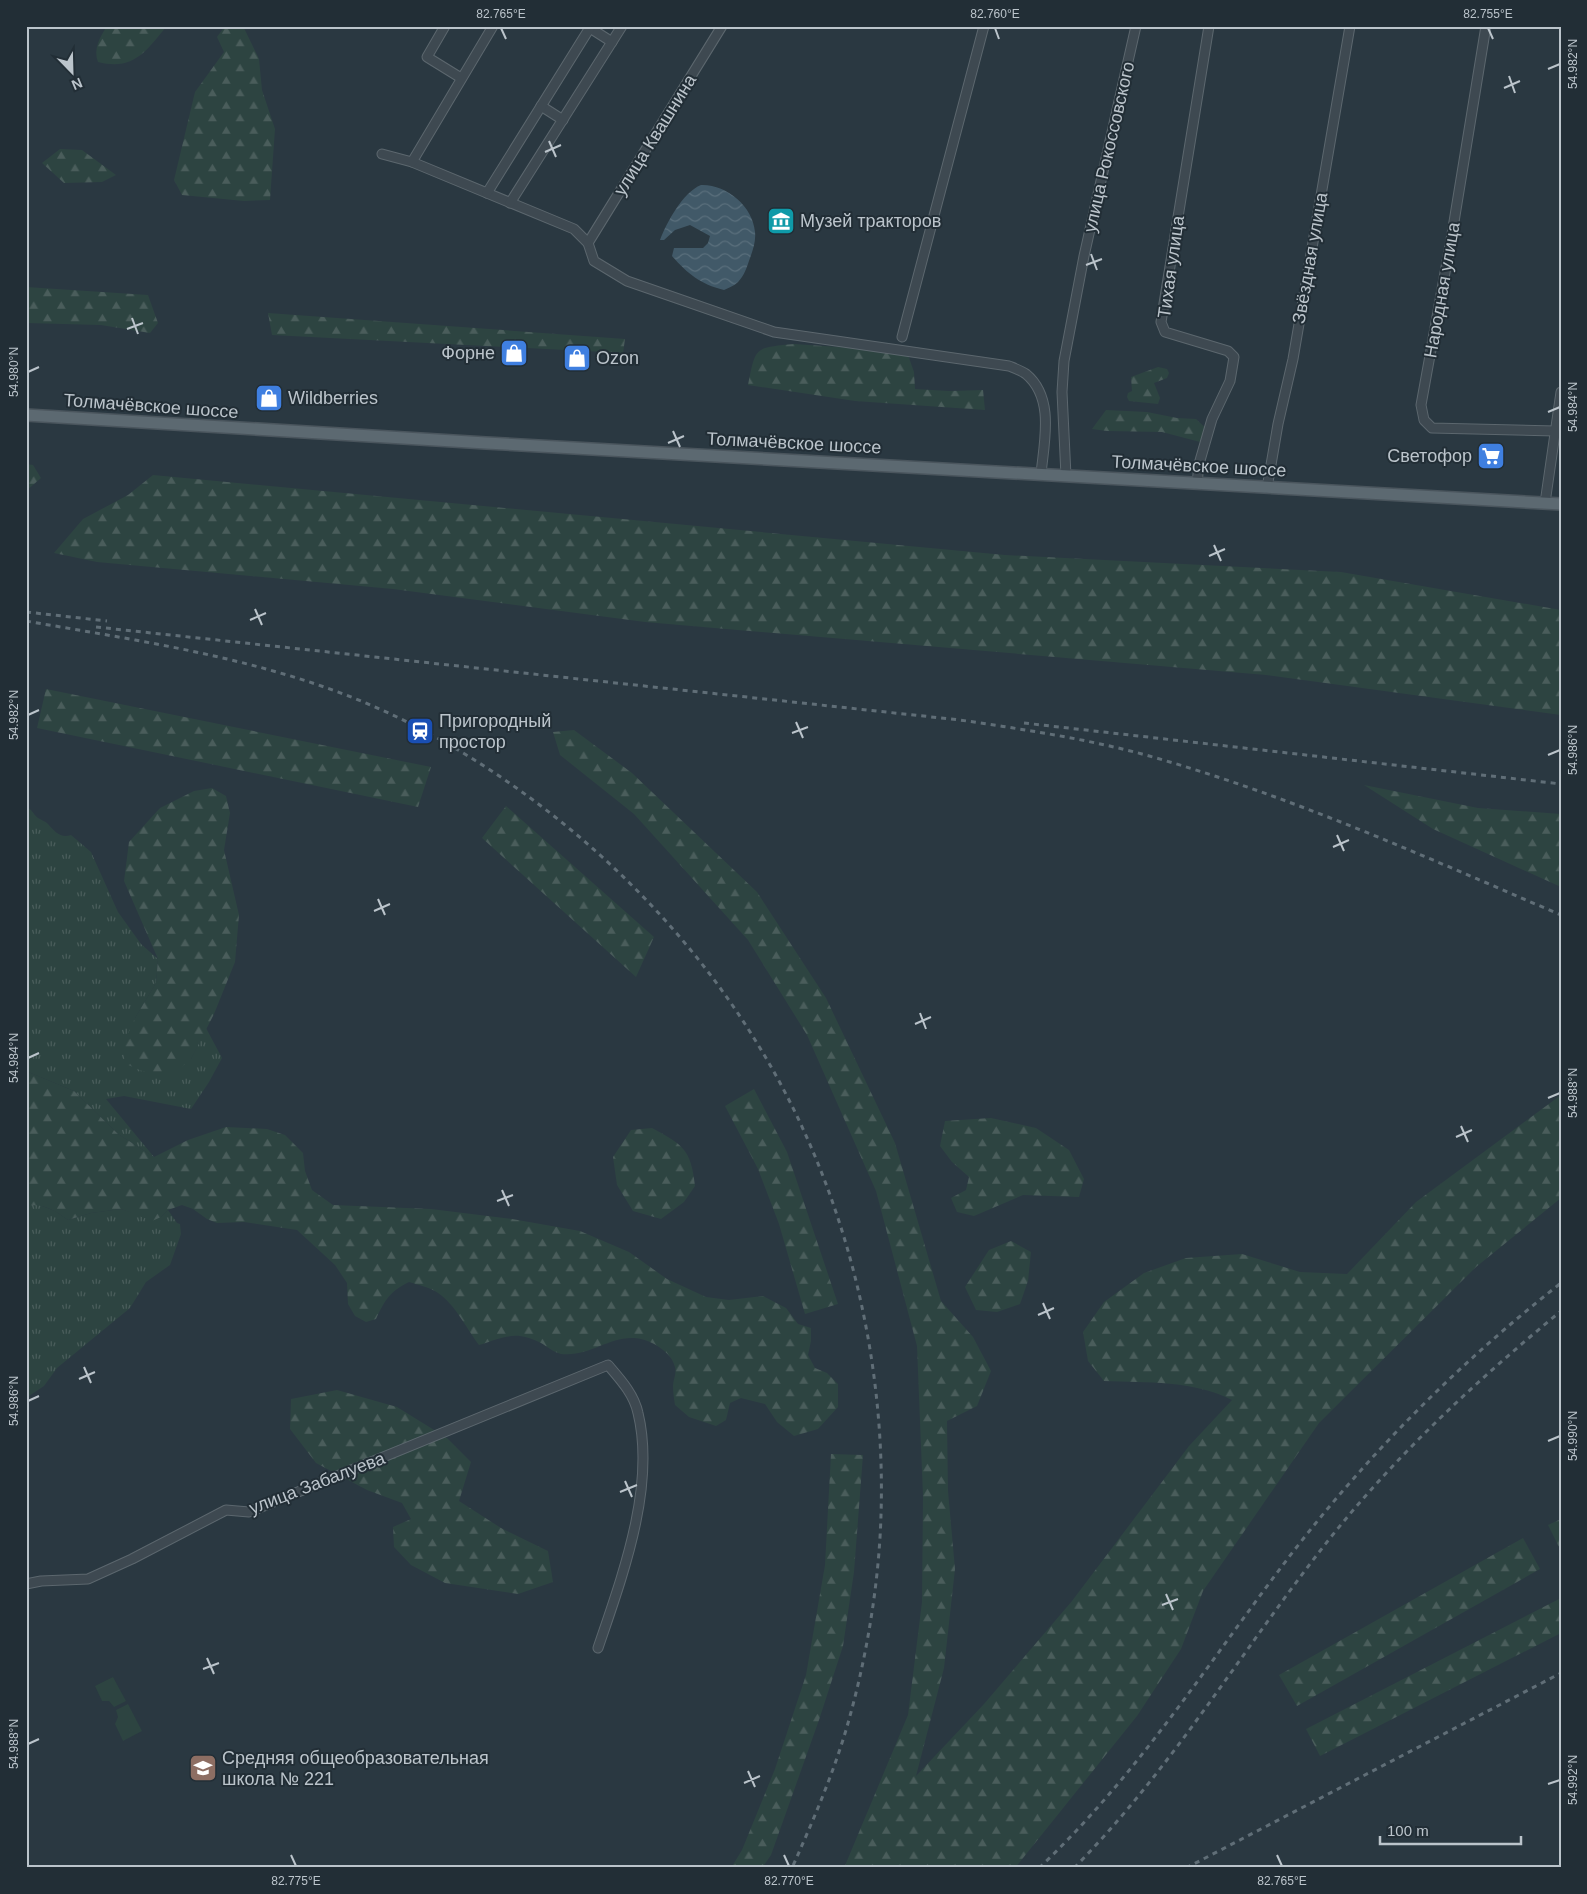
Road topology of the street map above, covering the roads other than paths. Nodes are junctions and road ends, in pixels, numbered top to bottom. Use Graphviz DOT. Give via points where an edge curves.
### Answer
graph roads {
  1 [pos="446,26"];
  2 [pos="492,26"];
  3 [pos="622,26"];
  4 [pos="722,26"];
  5 [pos="984,26"];
  6 [pos="1136,26"];
  7 [pos="1209,26"];
  8 [pos="1350,26"];
  9 [pos="1486,26"];
  10 [pos="590,27"];
  11 [pos="612,42"];
  12 [pos="461,78"];
  13 [pos="541,106"];
  14 [pos="563,120"];
  15 [pos="382,154"];
  16 [pos="412,162"];
  17 [pos="487,193"];
  18 [pos="510,203"];
  19 [pos="588,243"];
  20 [pos="902,337"];
  21 [pos="1561,392"];
  22 [pos="26,415"];
  23 [pos="1556,431"];
  24 [pos="1041,474"];
  25 [pos="1066,476"];
  26 [pos="1197,484"];
  27 [pos="1267,488"];
  28 [pos="1546,503"];
  29 [pos="1561,504"];
  30 [pos="26,1584"];
  31 [pos="598,1648"];
  1 -- 12 [label="street" via="427,57"];
  2 -- 12 [label="street"];
  3 -- 11 [label="street"];
  4 -- 19 [label="street, улица Квашнина"];
  5 -- 20 [label="street"];
  6 -- 25 [label="street, улица Рокоссовского" via="1084,256 1064,361 1062,392"];
  7 -- 26 [label="street, Тихая улица" via="1161,322 1165,332 1228,351 1234,357 1230,380 1212,419 1199,464"];
  8 -- 27 [label="street, Звёздная улица"];
  9 -- 23 [label="street, Народная улица" via="1421,405 1424,420 1432,428"];
  10 -- 11 [label="street"];
  10 -- 13 [label="street"];
  11 -- 14 [label="street"];
  12 -- 16 [label="street"];
  13 -- 14 [label="street"];
  13 -- 17 [label="street"];
  14 -- 18 [label="street"];
  15 -- 16 [label="street"];
  16 -- 17 [label="street"];
  17 -- 18 [label="street"];
  18 -- 19 [label="street" via="574,229"];
  19 -- 24 [label="street" via="594,262 627,281 774,332 1009,366 1026,374 1041,393 1046,415"];
  21 -- 23 [label="street"];
  22 -- 24 [label="main road, Толмачёвское шоссе"];
  23 -- 28 [label="street"];
  24 -- 25 [label="main road, Толмачёвское шоссе"];
  25 -- 26 [label="main road, Толмачёвское шоссе"];
  26 -- 27 [label="main road, Толмачёвское шоссе"];
  27 -- 28 [label="main road, Толмачёвское шоссе"];
  28 -- 29 [label="main road, Толмачёвское шоссе"];
  30 -- 31 [label="street, улица Забалуева" via="88,1579 226,1510 249,1512 608,1365 623,1382 638,1412 643,1449 642,1492 621,1581"];
}
